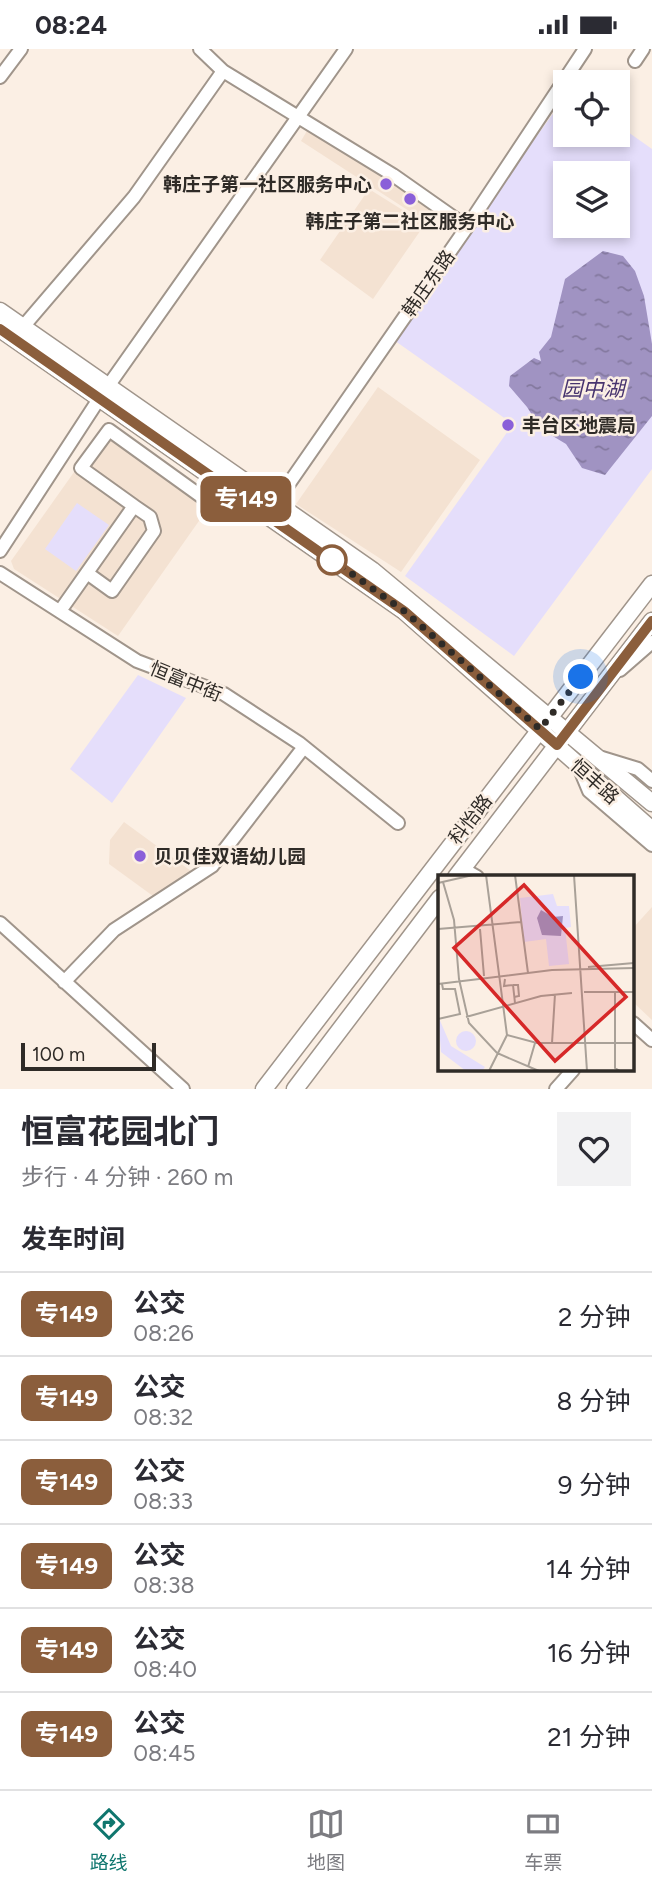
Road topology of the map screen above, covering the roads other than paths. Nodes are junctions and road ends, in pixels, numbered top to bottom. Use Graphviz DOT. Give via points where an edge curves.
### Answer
graph roads {
  1 [pos="22,49"];
  2 [pos="200,49"];
  3 [pos="346,49"];
  4 [pos="585,49"];
  5 [pos="643,49"];
  6 [pos="635,61"];
  7 [pos="223,71"];
  8 [pos="0,78"];
  9 [pos="300,117"];
  10 [pos="467,227"];
  11 [pos="0,311"];
  12 [pos="22,328"];
  13 [pos="0,329"];
  14 [pos="103,392"];
  15 [pos="216,478"];
  16 [pos="134,506"];
  17 [pos="272,509"];
  18 [pos="0,551"];
  19 [pos="0,573"];
  20 [pos="87,573"];
  21 [pos="652,585"];
  22 [pos="60,611"];
  23 [pos="652,621"];
  24 [pos="652,642"];
  25 [pos="607,682"];
  26 [pos="545,723"];
  27 [pos="568,732"];
  28 [pos="557,745"];
  29 [pos="304,747"];
  30 [pos="598,757"];
  31 [pos="579,766"];
  32 [pos="652,781"];
  33 [pos="652,803"];
  34 [pos="398,823"];
  35 [pos="652,830"];
  36 [pos="652,845"];
  37 [pos="465,874"];
  38 [pos="438,901"];
  39 [pos="0,923"];
  40 [pos="64,982"];
  41 [pos="634,1024"];
  42 [pos="652,1040"];
  43 [pos="572,1071"];
  44 [pos="183,1089"];
  45 [pos="264,1089"];
  46 [pos="295,1089"];
  47 [pos="556,1089"];
  1 -- 8 [label="street"];
  2 -- 7 [label="street"];
  3 -- 9 [label="street"];
  4 -- 10 [label="street, 韩庄东路"];
  5 -- 6 [label="street"];
  7 -- 9 [label="street"];
  7 -- 12 [label="street" via="134,197"];
  9 -- 10 [label="street"];
  9 -- 14 [label="street"];
  10 -- 17 [label="street, 韩庄东路"];
  11 -- 12 [label="main road"];
  12 -- 14 [label="main road"];
  13 -- 14 [label="main road"];
  14 -- 15 [label="main road"];
  14 -- 17 [label="main road"];
  14 -- 18 [label="street"];
  15 -- 16 [label="street" via="202,497 109,430 81,468"];
  15 -- 17 [label="main road"];
  16 -- 20 [label="street"];
  16 -- 20 [label="street" via="150,517 154,531 112,591"];
  17 -- 26 [label="main road" via="405,595"];
  19 -- 22 [label="street, 恒富中街"];
  20 -- 22 [label="street"];
  21 -- 26 [label="main road, 科怡路"];
  22 -- 29 [label="street, 恒富中街" via="137,661 224,694"];
  23 -- 25 [label="main road, 科怡路"];
  24 -- 25 [label="street"];
  25 -- 27 [label="main road, 科怡路"];
  26 -- 27 [label="main road, 恒丰路"];
  26 -- 28 [label="main road, 恒丰路"];
  26 -- 45 [label="main road, 科怡路"];
  27 -- 28 [label="main road, 科怡路"];
  27 -- 30 [label="main road, 恒丰路"];
  28 -- 31 [label="main road, 恒丰路"];
  28 -- 37 [label="main road, 科怡路"];
  29 -- 34 [label="street, 恒富中街"];
  29 -- 40 [label="street" via="212,866 114,930"];
  30 -- 32 [label="street" via="638,769"];
  30 -- 33 [label="main road, 恒丰路"];
  31 -- 35 [label="main road, 恒丰路"];
  31 -- 36 [label="street" via="589,790"];
  38 -- 46 [label="main road"];
  39 -- 40 [label="street"];
  40 -- 44 [label="street"];
  41 -- 42 [label="street"];
  43 -- 47 [label="street"];
}
